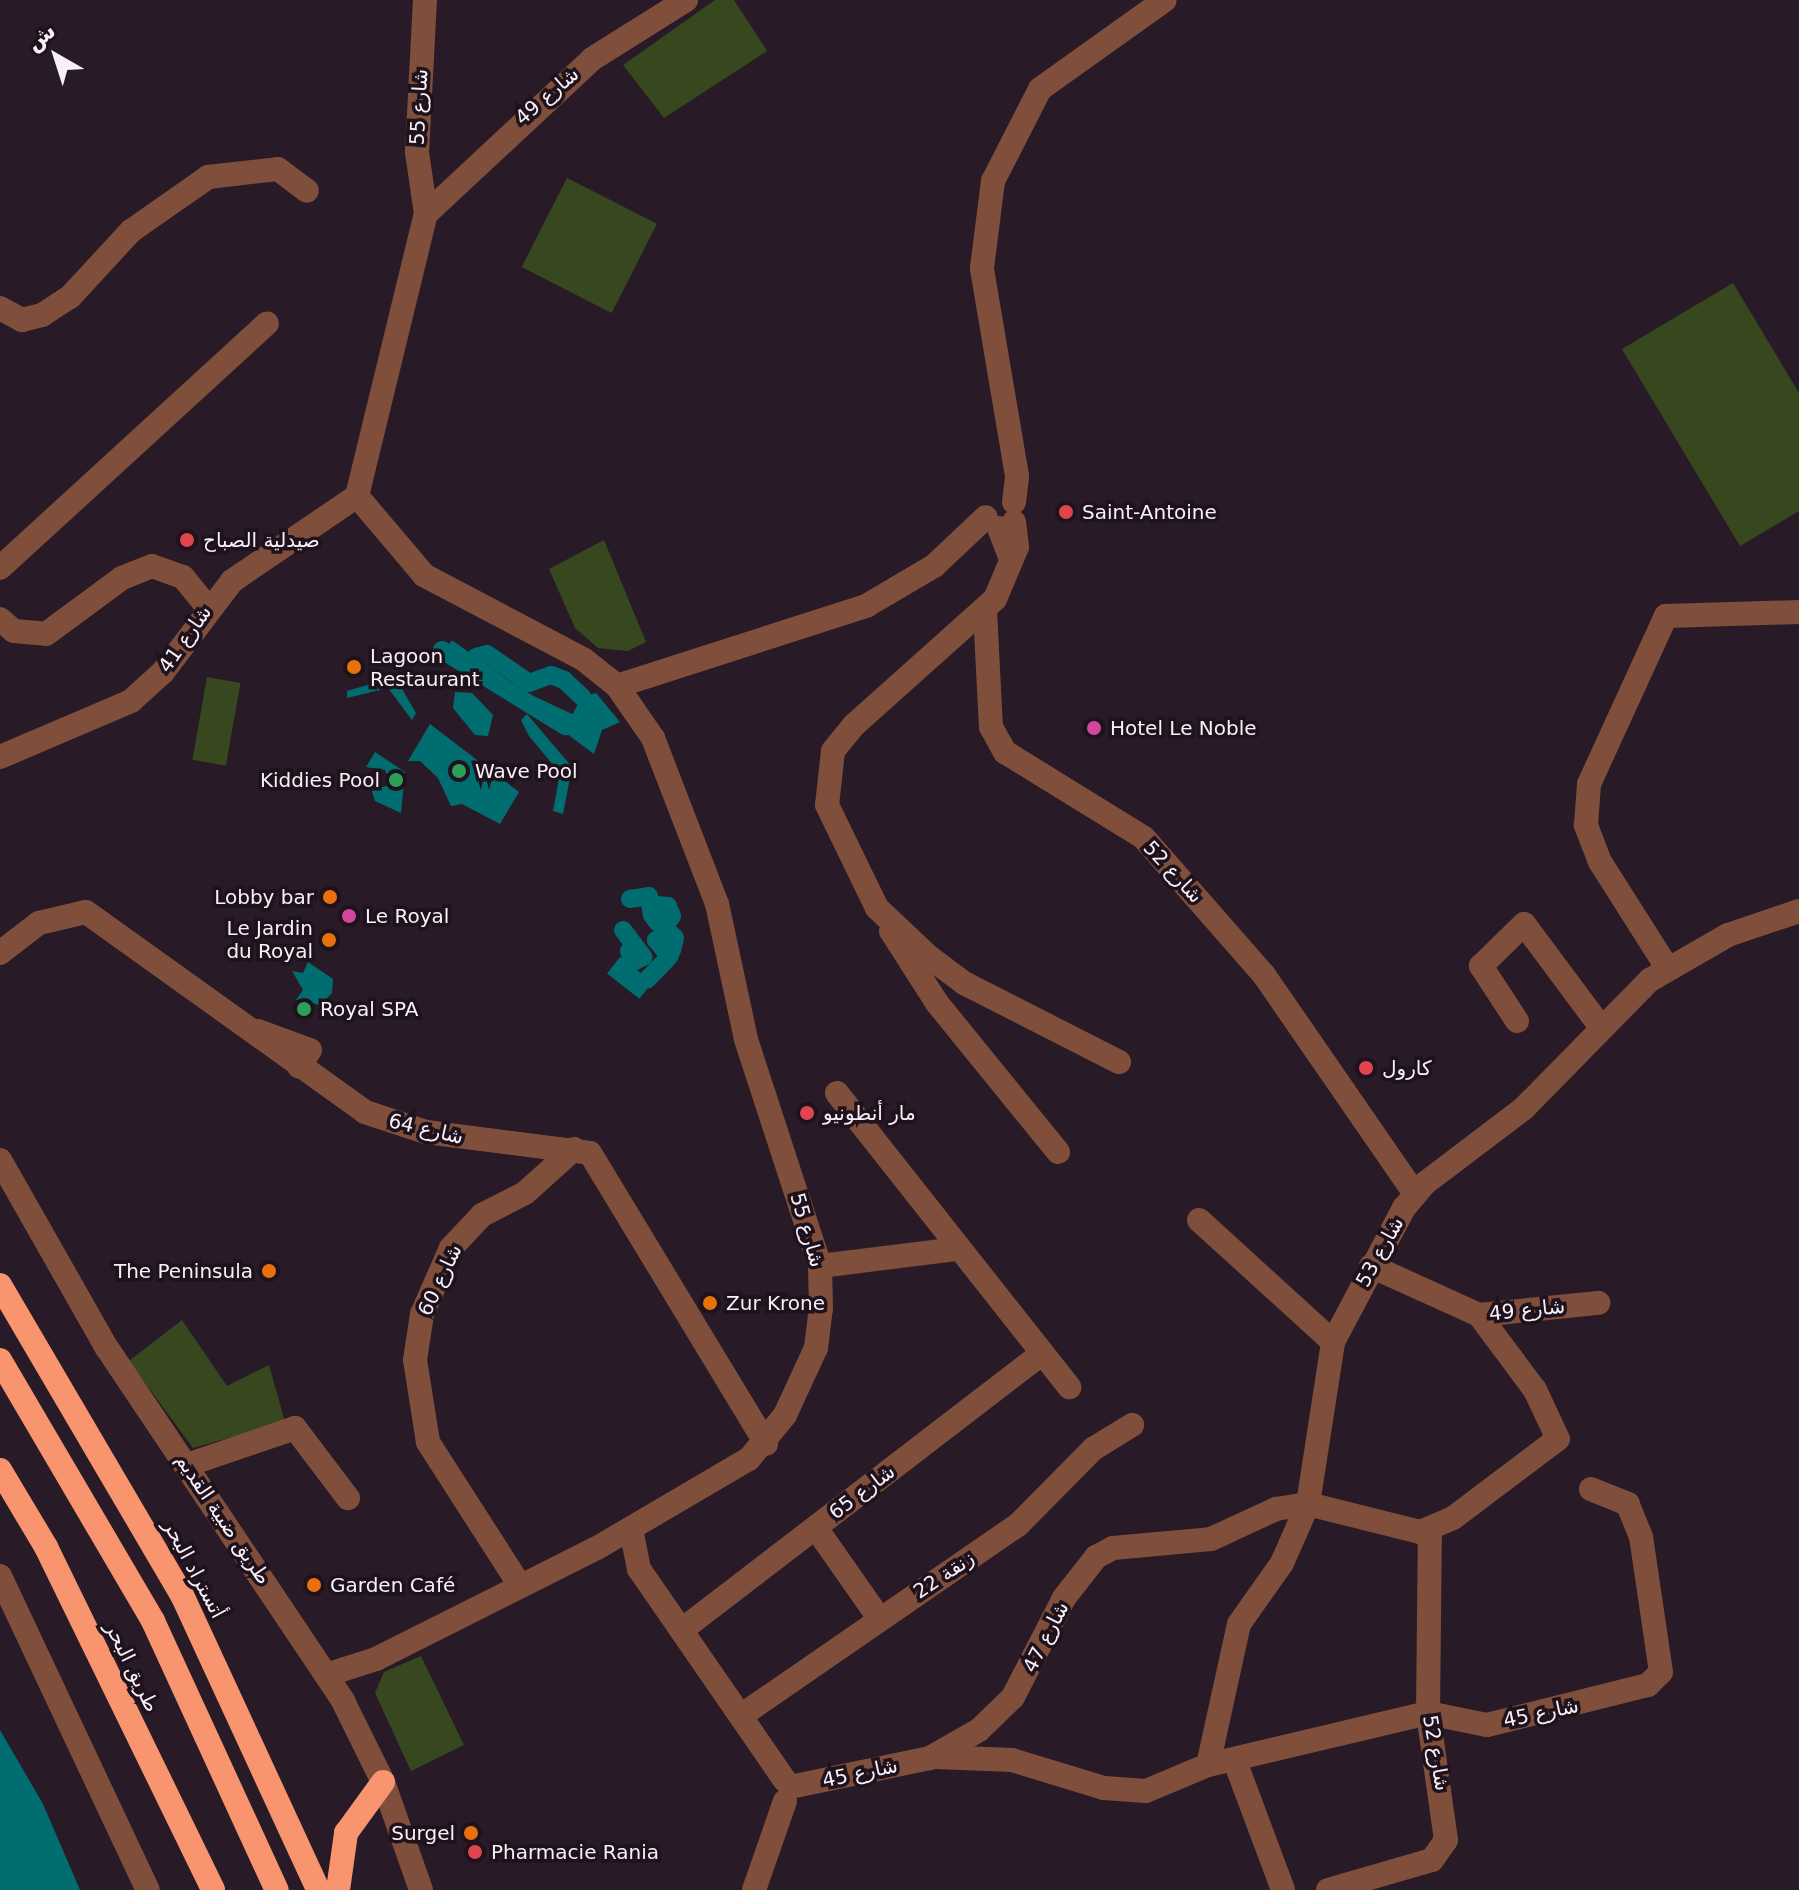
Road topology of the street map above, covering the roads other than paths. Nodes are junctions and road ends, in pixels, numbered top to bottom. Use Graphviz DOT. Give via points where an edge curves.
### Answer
graph roads {
  1 [pos="425,0"];
  2 [pos="686,0"];
  3 [pos="1165,0"];
  4 [pos="307,191"];
  5 [pos="426,214"];
  6 [pos="0,308"];
  7 [pos="267,323"];
  8 [pos="357,496"];
  9 [pos="1001,515"];
  10 [pos="0,568"];
  11 [pos="207,607"];
  12 [pos="985,610"];
  13 [pos="1799,612"];
  14 [pos="0,619"];
  15 [pos="617,686"];
  16 [pos="0,757"];
  17 [pos="877,908"];
  18 [pos="1799,911"];
  19 [pos="0,953"];
  20 [pos="1668,969"];
  21 [pos="1517,1021"];
  22 [pos="1600,1026"];
  23 [pos="1119,1062"];
  24 [pos="837,1093"];
  25 [pos="574,1149"];
  26 [pos="1058,1152"];
  27 [pos="0,1160"];
  28 [pos="1423,1186"];
  29 [pos="1199,1220"];
  30 [pos="956,1249"];
  31 [pos="820,1266"];
  32 [pos="1371,1266"];
  33 [pos="0,1285"];
  34 [pos="1598,1303"];
  35 [pos="1479,1315"];
  36 [pos="1333,1342"];
  37 [pos="1041,1354"];
  38 [pos="0,1360"];
  39 [pos="1069,1387"];
  40 [pos="1132,1425"];
  41 [pos="766,1444"];
  42 [pos="187,1465"];
  43 [pos="0,1470"];
  44 [pos="1591,1489"];
  45 [pos="348,1498"];
  46 [pos="1308,1504"];
  47 [pos="816,1528"];
  48 [pos="631,1529"];
  49 [pos="1430,1532"];
  50 [pos="597,1548"];
  51 [pos="639,1569"];
  52 [pos="0,1576"];
  53 [pos="519,1584"];
  54 [pos="879,1618"];
  55 [pos="683,1629"];
  56 [pos="376,1659"];
  57 [pos="326,1675"];
  58 [pos="343,1701"];
  59 [pos="1428,1713"];
  60 [pos="751,1723"];
  61 [pos="930,1758"];
  62 [pos="1236,1764"];
  63 [pos="1208,1765"];
  64 [pos="383,1782"];
  65 [pos="781,1791"];
  66 [pos="148,1890"];
  67 [pos="213,1890"];
  68 [pos="277,1890"];
  69 [pos="318,1890"];
  70 [pos="338,1890"];
  71 [pos="421,1890"];
  72 [pos="754,1890"];
  73 [pos="1283,1890"];
  74 [pos="1328,1890"];
  1 -- 5 [label="street, شارع 55" via="417,152"];
  2 -- 5 [label="street, شارع 49" via="592,59"];
  3 -- 9 [label="street" via="1040,89 993,181 982,268 1012,464"];
  4 -- 6 [label="street" via="278,169 208,177 131,231 70,297 42,315 22,320"];
  5 -- 8 [label="street"];
  7 -- 10 [label="street"];
  8 -- 11 [label="street, شارع 41" via="248,567"];
  8 -- 15 [label="street, شارع 55" via="424,575 583,659"];
  9 -- 12 [label="street" via="1011,559"];
  9 -- 15 [label="street" via="866,606"];
  11 -- 14 [label="street" via="183,577 152,566 122,578 46,634 14,631"];
  11 -- 16 [label="street, شارع 41" via="175,657 131,701"];
  12 -- 17 [label="street" via="833,751 827,805 834,831"];
  12 -- 28 [label="street, شارع 52" via="991,727 1005,752 1144,838 1264,975 1390,1151"];
  13 -- 20 [label="street" via="1666,616 1589,784 1586,825 1600,862"];
  15 -- 31 [label="street, شارع 55" via="653,738 707,874 746,1039"];
  17 -- 23 [label="street" via="951,976"];
  17 -- 26 [label="street" via="937,1003"];
  18 -- 20 [label="street, شارع 53" via="1728,935"];
  19 -- 25 [label="street, شارع 64" via="39,923 86,912 299,1067 389,1122 468,1139"];
  20 -- 22 [label="street, شارع 53"];
  21 -- 22 [label="street" via="1481,966 1524,924"];
  22 -- 28 [label="street, شارع 53" via="1524,1108"];
  24 -- 30 [label="street"];
  25 -- 41 [label="street" via="597,1159"];
  25 -- 53 [label="street, شارع 60" via="525,1193 482,1215 451,1248 422,1314 415,1360 428,1442"];
  27 -- 42 [label="street, طريق ضبية القديم" via="107,1348"];
  28 -- 32 [label="street, شارع 53"];
  29 -- 36 [label="street"];
  30 -- 31 [label="street"];
  30 -- 37 [label="street"];
  31 -- 41 [label="street, شارع 55" via="816,1348"];
  32 -- 35 [label="street, شارع 49"];
  32 -- 36 [label="street, شارع 53"];
  33 -- 69 [label="highway, أتستراد البحر" via="182,1595"];
  34 -- 35 [label="street, شارع 49"];
  35 -- 49 [label="street" via="1535,1390 1558,1439"];
  36 -- 46 [label="street, شارع 53"];
  37 -- 39 [label="street"];
  37 -- 47 [label="street, شارع 65"];
  38 -- 68 [label="highway" via="153,1621"];
  40 -- 54 [label="street, زنقة 22" via="1093,1449 1018,1525"];
  41 -- 48 [label="street"];
  42 -- 45 [label="street" via="295,1428"];
  42 -- 57 [label="street, طريق ضبية القديم"];
  43 -- 67 [label="highway, طريق البحر" via="46,1547"];
  44 -- 59 [label="street, شارع 45" via="1628,1504 1637,1524 1657,1609 1656,1680 1487,1725"];
  46 -- 49 [label="street"];
  46 -- 61 [label="street, شارع 47" via="1276,1509 1211,1539 1113,1548 1096,1557 1056,1612 1013,1697 979,1730"];
  46 -- 63 [label="street, شارع 53" via="1282,1563 1239,1624"];
  47 -- 54 [label="street"];
  47 -- 55 [label="street, شارع 65"];
  48 -- 50 [label="street"];
  48 -- 51 [label="street"];
  49 -- 59 [label="street, شارع 52"];
  50 -- 51 [label="street"];
  50 -- 53 [label="street"];
  51 -- 55 [label="street"];
  52 -- 66 [label="street"];
  53 -- 56 [label="street"];
  54 -- 60 [label="street, زنقة 22"];
  55 -- 60 [label="street"];
  56 -- 57 [label="street"];
  56 -- 58 [label="street"];
  57 -- 58 [label="street, طريق ضبية القديم"];
  58 -- 64 [label="street, طريق ضبية القديم"];
  59 -- 62 [label="street, شارع 45"];
  59 -- 74 [label="street, شارع 52" via="1448,1822 1441,1852"];
  60 -- 65 [label="street"];
  61 -- 63 [label="street" via="1012,1760 1128,1792 1166,1785"];
  61 -- 65 [label="street, شارع 45"];
  62 -- 63 [label="street, شارع 45"];
  62 -- 73 [label="street"];
  64 -- 70 [label="highway" via="346,1833"];
  64 -- 71 [label="street, طريق ضبية القديم"];
  65 -- 72 [label="street" via="775,1833"];
}
